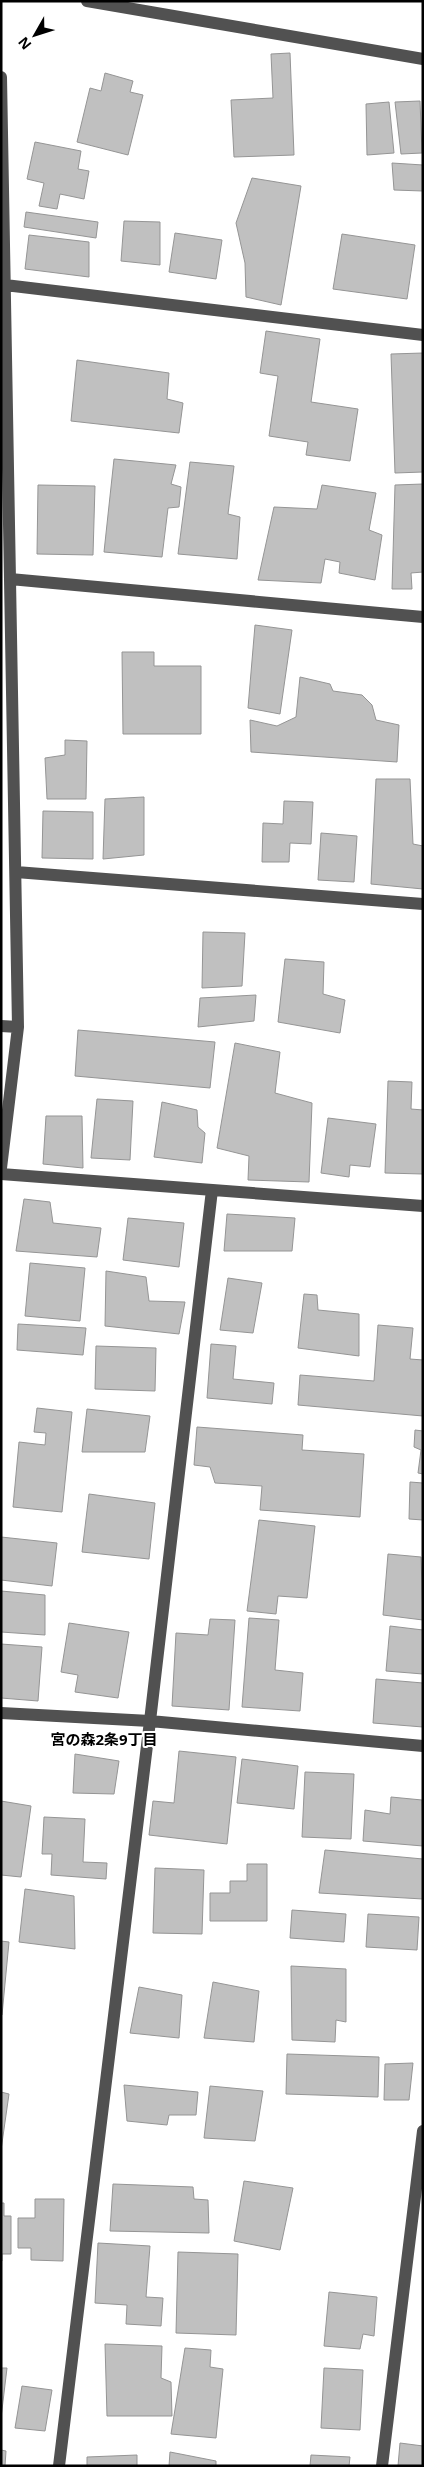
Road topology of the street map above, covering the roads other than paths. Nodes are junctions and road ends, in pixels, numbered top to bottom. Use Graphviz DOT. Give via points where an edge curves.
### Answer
graph roads {
  1 [pos="87,1"];
  2 [pos="423,59"];
  3 [pos="1,77"];
  4 [pos="5,286"];
  5 [pos="423,335"];
  6 [pos="4,411"];
  7 [pos="10,578"];
  8 [pos="423,617"];
  9 [pos="7,721"];
  10 [pos="16,872"];
  11 [pos="423,904"];
  12 [pos="1,1026"];
  13 [pos="18,1027"];
  14 [pos="1,1168"];
  15 [pos="1,1174"];
  16 [pos="212,1190"];
  17 [pos="423,1206"];
  18 [pos="1,1713"];
  19 [pos="150,1721"];
  20 [pos="423,1746"];
  21 [pos="423,2131"];
  22 [pos="59,2466"];
  23 [pos="382,2466"];
  1 -- 2 [label="street"];
  3 -- 4 [label="street"];
  4 -- 5 [label="street"];
  4 -- 6 [label="street"];
  6 -- 7 [label="street"];
  7 -- 8 [label="street"];
  7 -- 9 [label="street"];
  9 -- 10 [label="street"];
  10 -- 11 [label="street"];
  10 -- 13 [label="street"];
  12 -- 13 [label="street"];
  13 -- 14 [label="street"];
  15 -- 16 [label="street"];
  16 -- 17 [label="street"];
  16 -- 19 [label="street"];
  18 -- 19 [label="street"];
  19 -- 20 [label="street"];
  19 -- 22 [label="street"];
  21 -- 23 [label="street"];
}
